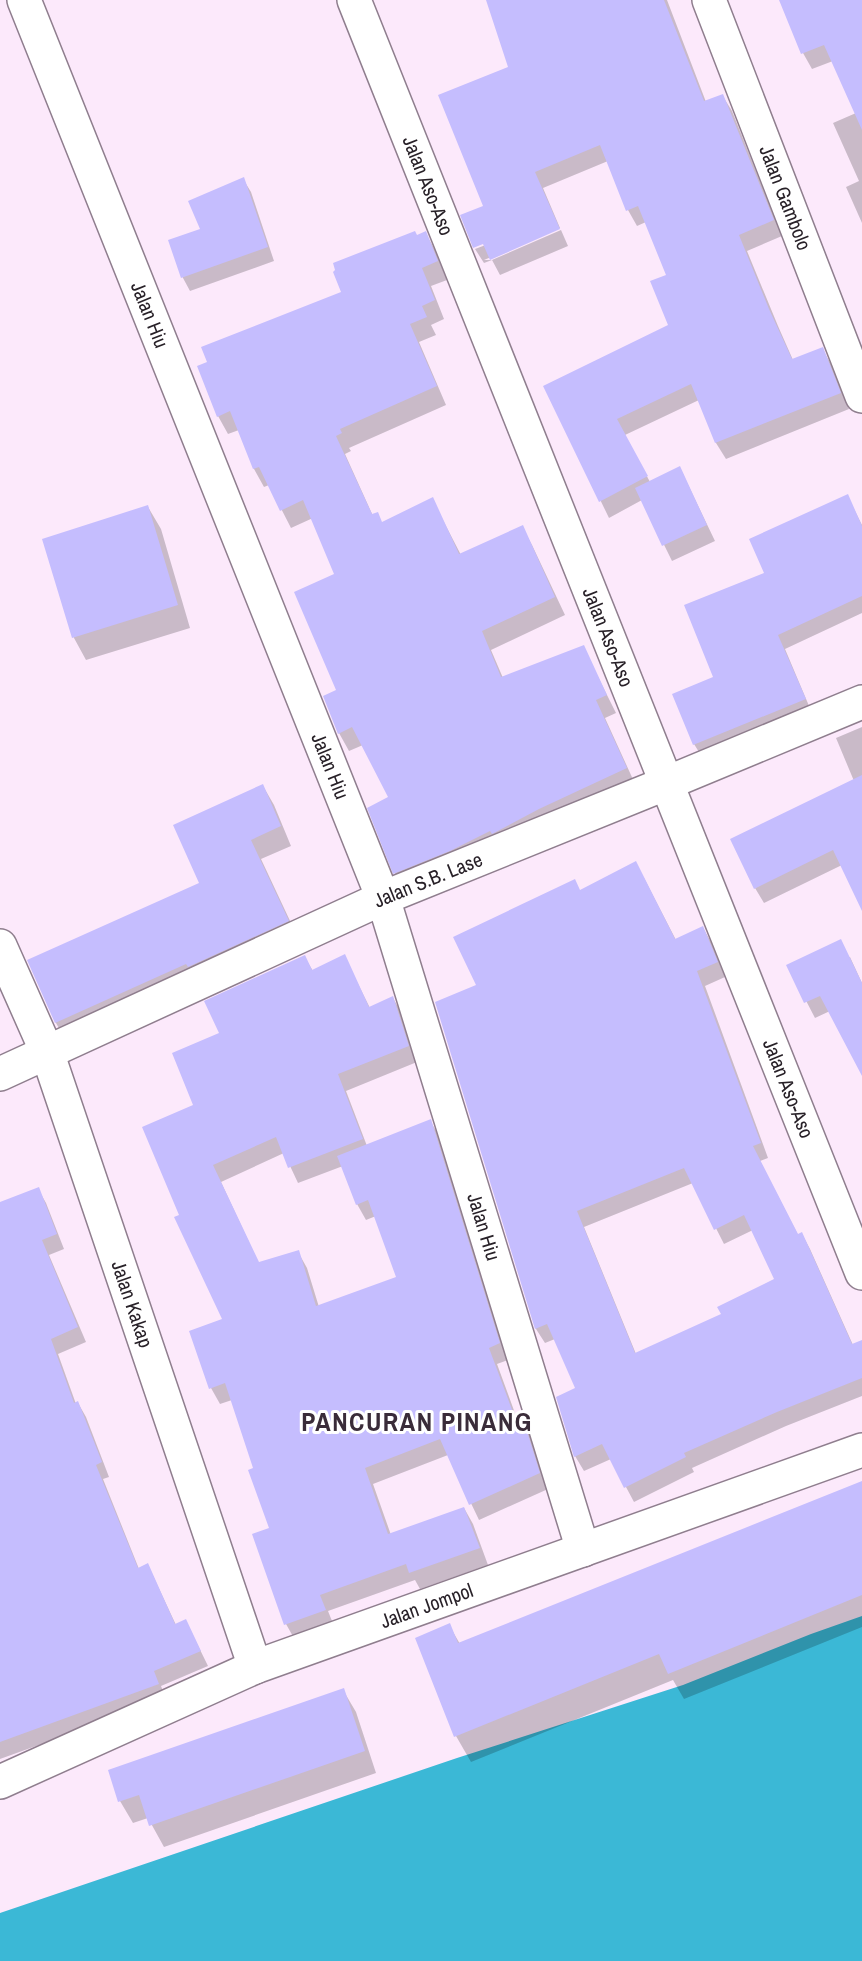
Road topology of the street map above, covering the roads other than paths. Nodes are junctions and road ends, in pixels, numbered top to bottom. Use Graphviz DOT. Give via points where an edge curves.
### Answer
graph roads {
  1 [pos="24,0"];
  2 [pos="354,0"];
  3 [pos="708,0"];
  4 [pos="862,396"];
  5 [pos="862,702"];
  6 [pos="668,783"];
  7 [pos="383,898"];
  8 [pos="0,946"];
  9 [pos="47,1052"];
  10 [pos="0,1074"];
  11 [pos="862,1273"];
  12 [pos="862,1450"];
  13 [pos="583,1551"];
  14 [pos="255,1667"];
  15 [pos="0,1782"];
  1 -- 7 [label="street, Jalan Hiu"];
  2 -- 6 [label="street, Jalan Aso-Aso"];
  3 -- 4 [label="street, Jalan Gambolo"];
  5 -- 6 [label="street, Jalan S.B. Lase"];
  6 -- 7 [label="street, Jalan S.B. Lase"];
  6 -- 11 [label="street, Jalan Aso-Aso"];
  7 -- 9 [label="street, Jalan S.B. Lase"];
  7 -- 13 [label="street, Jalan Hiu"];
  8 -- 9 [label="street, Jalan Kakap"];
  9 -- 10 [label="street, Jalan S.B. Lase"];
  9 -- 14 [label="street, Jalan Kakap"];
  12 -- 13 [label="street, Jalan Jompol"];
  13 -- 14 [label="street, Jalan Jompol"];
  14 -- 15 [label="street, Jalan Jompol"];
}
